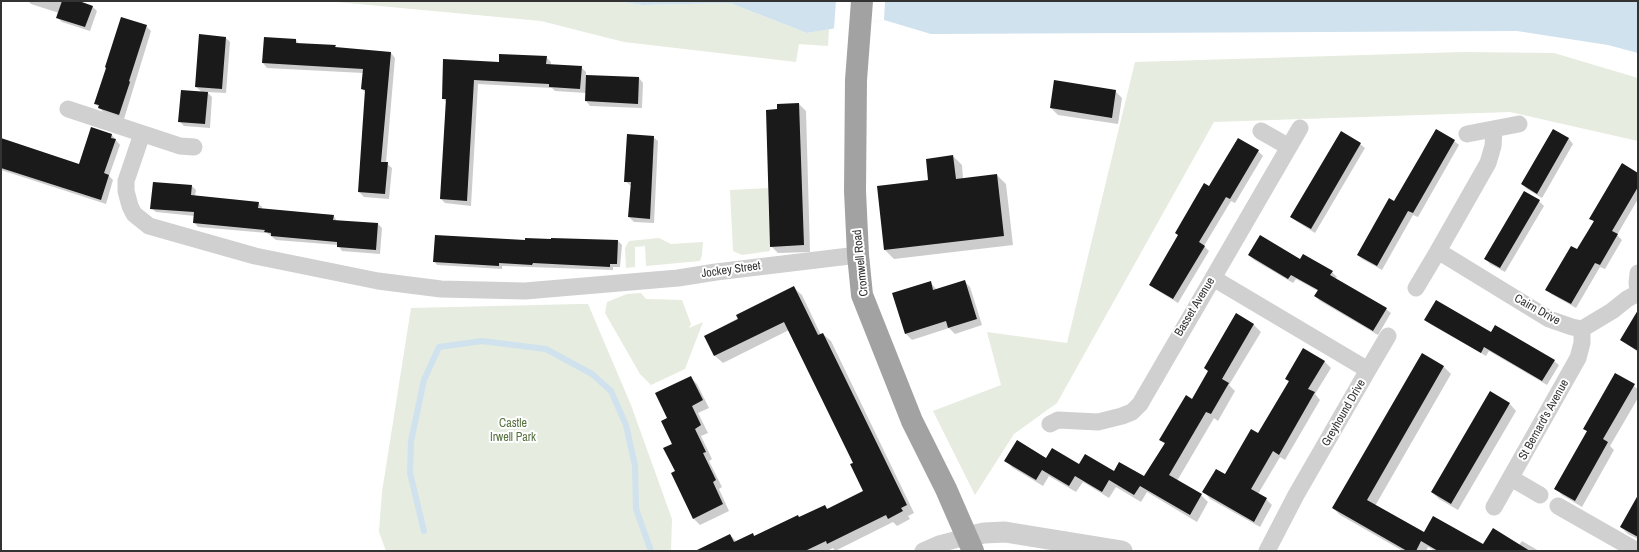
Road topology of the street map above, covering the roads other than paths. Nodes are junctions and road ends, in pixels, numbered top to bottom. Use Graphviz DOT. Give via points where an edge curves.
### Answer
graph roads {
  1 [pos="862,1"];
  2 [pos="68,109"];
  3 [pos="1519,124"];
  4 [pos="1300,128"];
  5 [pos="1494,130"];
  6 [pos="1261,131"];
  7 [pos="142,134"];
  8 [pos="1467,134"];
  9 [pos="194,147"];
  10 [pos="1289,147"];
  11 [pos="1438,251"];
  12 [pos="858,255"];
  13 [pos="1638,273"];
  14 [pos="1213,278"];
  15 [pos="1416,288"];
  16 [pos="1638,290"];
  17 [pos="1638,293"];
  18 [pos="1582,329"];
  19 [pos="1388,336"];
  20 [pos="1368,370"];
  21 [pos="1050,424"];
  22 [pos="1511,478"];
  23 [pos="1540,495"];
  24 [pos="1558,506"];
  25 [pos="1494,507"];
  26 [pos="970,544"];
  27 [pos="923,551"];
  28 [pos="1122,551"];
  29 [pos="1268,551"];
  30 [pos="1637,551"];
  1 -- 12 [label="highway, Cromwell Road" via="855,129"];
  2 -- 7 [label="street"];
  3 -- 5 [label="street"];
  4 -- 10 [label="street, Basset Avenue"];
  5 -- 8 [label="street"];
  5 -- 11 [label="street" via="1494,146 1488,163"];
  6 -- 10 [label="street"];
  7 -- 9 [label="street" via="180,146"];
  7 -- 12 [label="street, Jockey Street" via="126,181 126,191 134,214 149,226 256,256 378,281 441,289 525,291 678,278"];
  10 -- 14 [label="street, Basset Avenue"];
  11 -- 15 [label="street"];
  11 -- 18 [label="street, Cairn Drive" via="1549,319"];
  12 -- 26 [label="highway, Cromwell Road" via="862,295 912,421"];
  13 -- 16 [label="street"];
  14 -- 20 [label="street, Greyhound Drive"];
  14 -- 21 [label="street, Basset Avenue" via="1140,404 1132,412 1098,422 1058,420"];
  17 -- 18 [label="street"];
  18 -- 22 [label="street, St Bernard's Avenue" via="1578,358"];
  19 -- 20 [label="street"];
  20 -- 29 [label="street, Greyhound Drive" via="1296,495"];
  22 -- 23 [label="street"];
  22 -- 25 [label="street, St Bernard's Avenue"];
  24 -- 30 [label="street"];
  26 -- 27 [label="street" via="939,544"];
  26 -- 28 [label="street" via="984,533 1005,532"];
}
